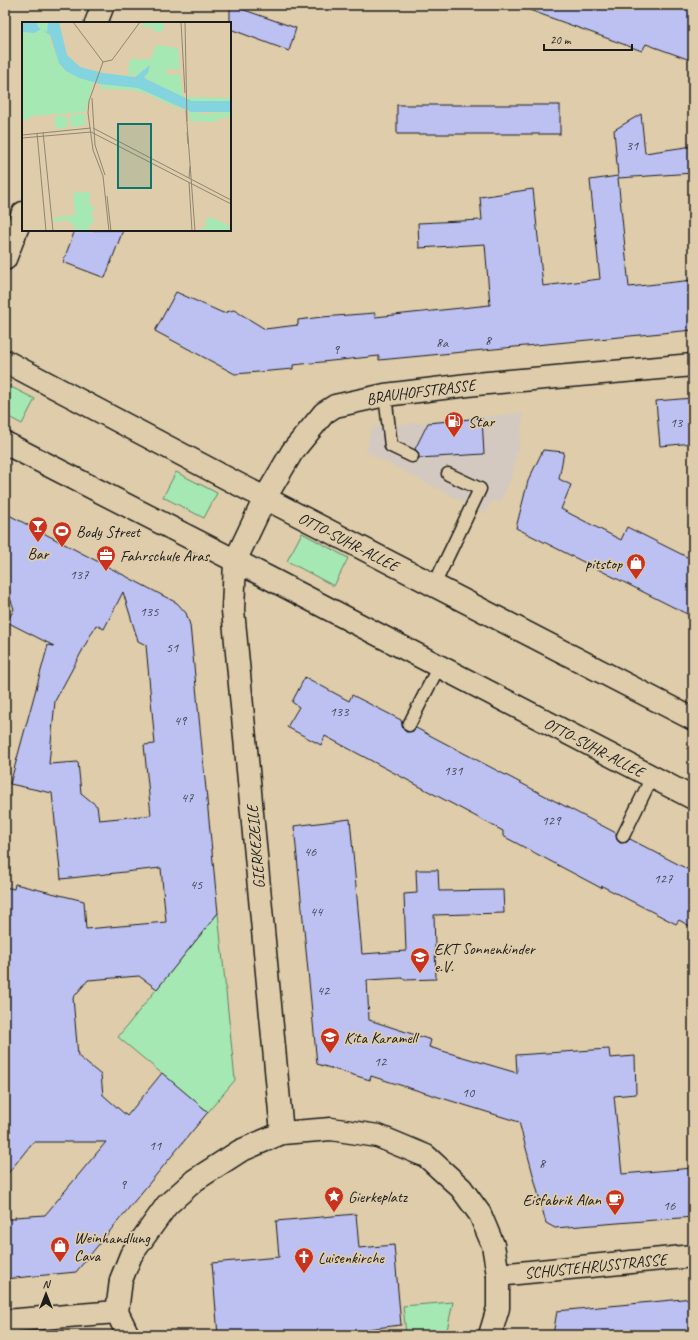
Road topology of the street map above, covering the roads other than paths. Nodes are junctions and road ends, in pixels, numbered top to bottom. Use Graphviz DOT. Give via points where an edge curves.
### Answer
graph roads {
  1 [pos="103,5"];
  2 [pos="96,22"];
  3 [pos="22,216"];
  4 [pos="5,259"];
  5 [pos="5,361"];
  6 [pos="693,365"];
  7 [pos="385,395"];
  8 [pos="5,443"];
  9 [pos="412,456"];
  10 [pos="448,474"];
  11 [pos="265,498"];
  12 [pos="235,561"];
  13 [pos="434,585"];
  14 [pos="439,666"];
  15 [pos="693,719"];
  16 [pos="409,725"];
  17 [pos="652,777"];
  18 [pos="693,798"];
  19 [pos="623,836"];
  20 [pos="282,1133"];
  21 [pos="693,1256"];
  22 [pos="498,1275"];
  23 [pos="117,1312"];
  24 [pos="5,1321"];
  25 [pos="128,1335"];
  26 [pos="490,1335"];
  1 -- 2 [label="street"];
  3 -- 4 [label="street"];
  5 -- 11 [label="street, OTTO-SUHR-ALLEE"];
  6 -- 7 [label="street, BRAUHOFSTRASSE" via="476,384"];
  7 -- 9 [label="lane" via="391,446"];
  7 -- 11 [label="street, BRAUHOFSTRASSE" via="335,406 324,413 292,452"];
  8 -- 12 [label="street, OTTO-SUHR-ALLEE"];
  10 -- 13 [label="lane" via="480,489"];
  11 -- 12 [label="street, BRAUHOFSTRASSE"];
  11 -- 13 [label="street, OTTO-SUHR-ALLEE"];
  12 -- 14 [label="street, OTTO-SUHR-ALLEE"];
  12 -- 20 [label="street, GIERKEZEILE" via="233,610"];
  13 -- 15 [label="street, OTTO-SUHR-ALLEE"];
  14 -- 16 [label="lane"];
  14 -- 17 [label="street, OTTO-SUHR-ALLEE"];
  17 -- 18 [label="street, OTTO-SUHR-ALLEE"];
  17 -- 19 [label="lane"];
  20 -- 22 [label="street" via="331,1129 378,1136 426,1156 462,1188 480,1214 494,1245"];
  20 -- 23 [label="street" via="240,1151 195,1180 167,1205 131,1255 121,1280"];
  21 -- 22 [label="street, SCHUSTEHRUSSTRASSE"];
  22 -- 26 [label="street" via="498,1308"];
  23 -- 24 [label="street"];
  23 -- 25 [label="street"];
}
